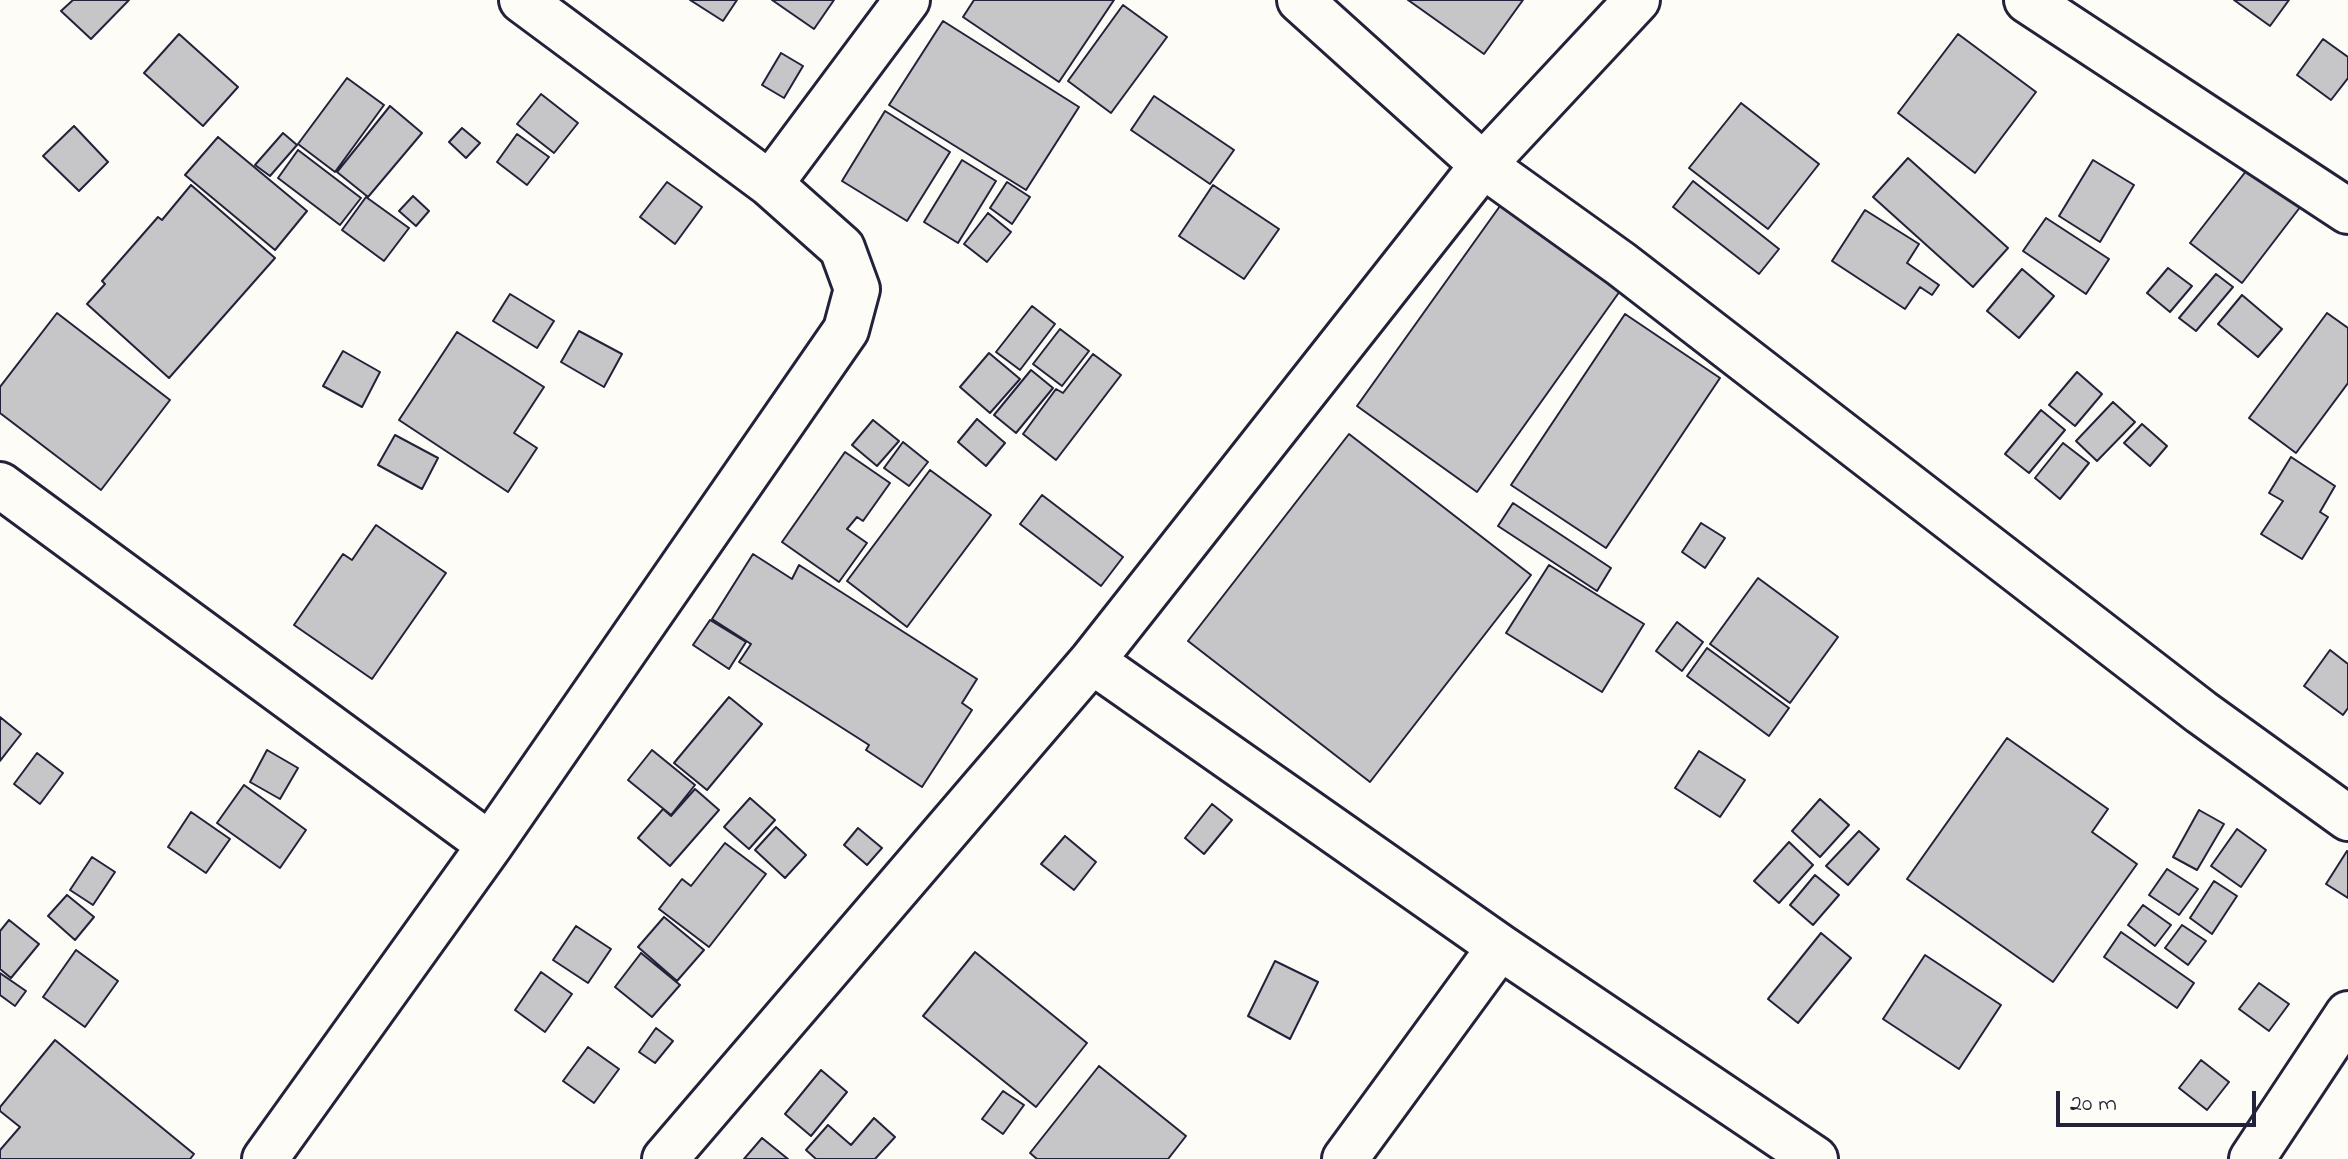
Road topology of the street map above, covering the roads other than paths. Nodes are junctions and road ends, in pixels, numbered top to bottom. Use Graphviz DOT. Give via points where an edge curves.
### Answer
graph roads {
  1 [pos="522,0"];
  2 [pos="907,0"];
  3 [pos="1300,0"];
  4 [pos="1637,0"];
  5 [pos="2027,0"];
  6 [pos="1483,165"];
  7 [pos="770,184"];
  8 [pos="2348,211"];
  9 [pos="0,485"];
  10 [pos="1092,661"];
  11 [pos="2348,818"];
  12 [pos="490,845"];
  13 [pos="1500,947"];
  14 [pos="2348,1014"];
  15 [pos="265,1159"];
  16 [pos="665,1159"];
  17 [pos="1345,1159"];
  18 [pos="1815,1159"];
  19 [pos="2252,1159"];
  1 -- 7 [label="street"];
  2 -- 7 [label="street"];
  3 -- 6 [label="street"];
  4 -- 6 [label="street"];
  5 -- 8 [label="street"];
  6 -- 10 [label="street"];
  6 -- 11 [label="street" via="1621,264 2201,712"];
  7 -- 12 [label="street" via="842,248 857,289 846,330"];
  9 -- 12 [label="street"];
  10 -- 13 [label="street"];
  10 -- 16 [label="street"];
  12 -- 15 [label="street"];
  13 -- 17 [label="street"];
  13 -- 18 [label="street"];
  14 -- 19 [label="street"];
}
